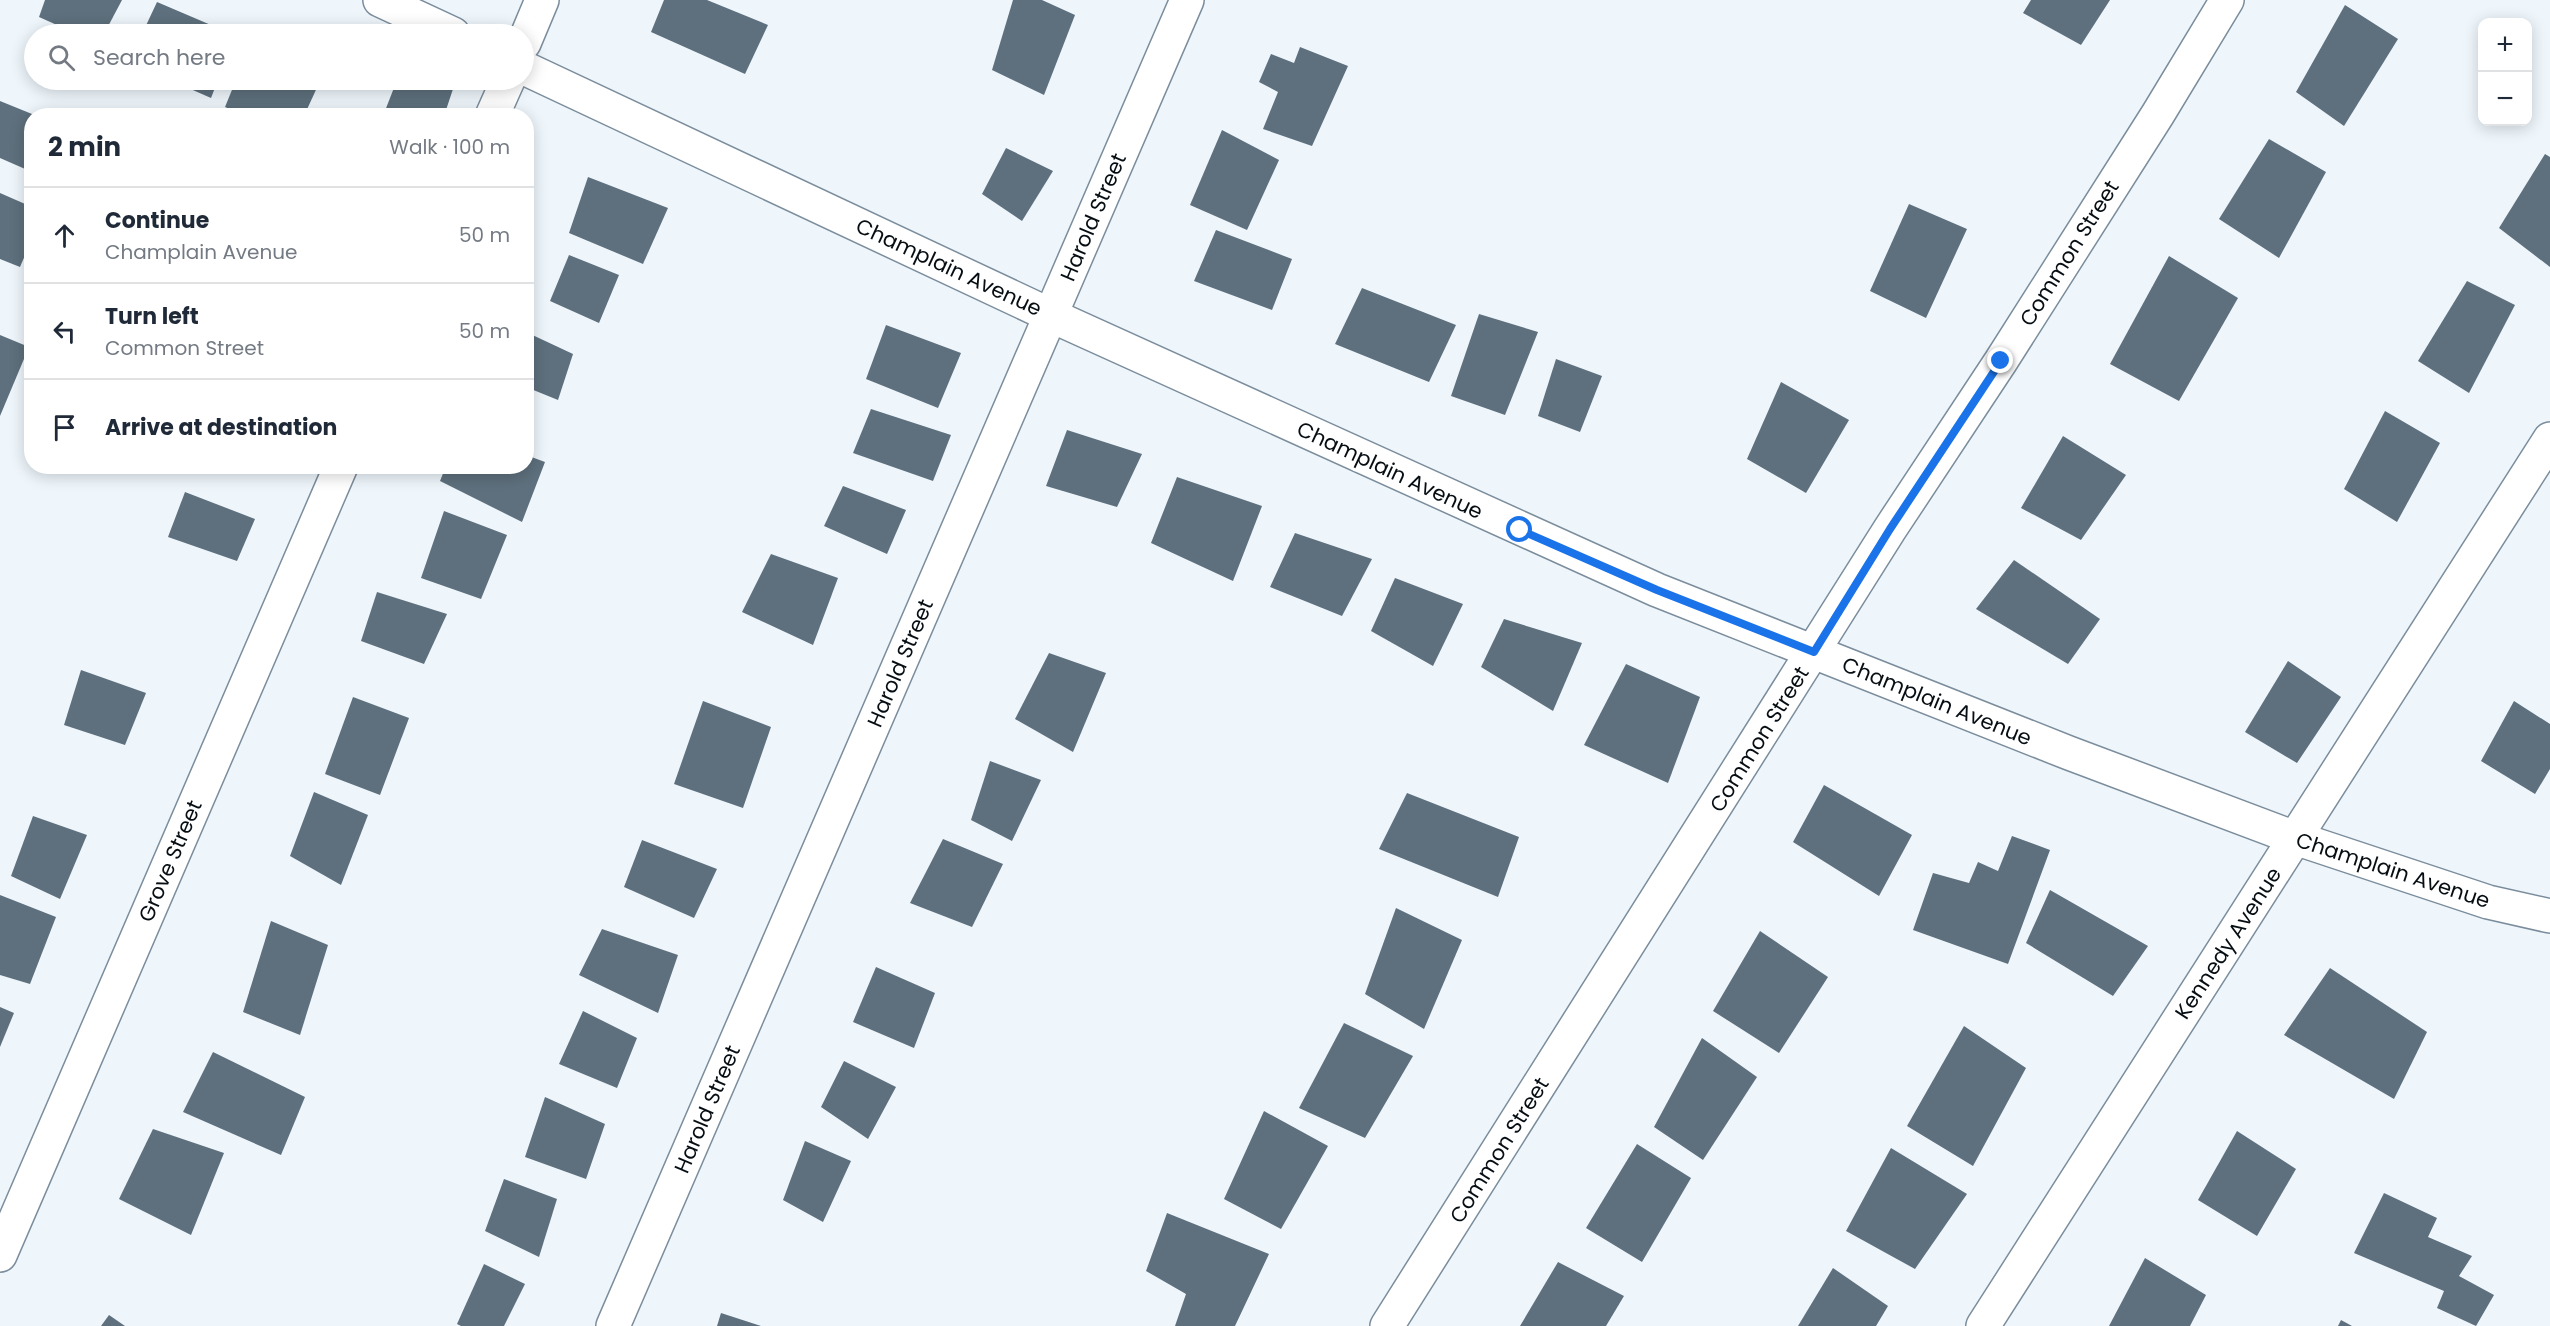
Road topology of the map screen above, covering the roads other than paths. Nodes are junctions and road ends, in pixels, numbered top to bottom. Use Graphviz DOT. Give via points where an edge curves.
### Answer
graph roads {
  1 [pos="380,0"];
  2 [pos="542,0"];
  3 [pos="1187,0"];
  4 [pos="2227,0"];
  5 [pos="432,24"];
  6 [pos="532,24"];
  7 [pos="534,73"];
  8 [pos="504,90"];
  9 [pos="496,108"];
  10 [pos="1050,315"];
  11 [pos="2550,439"];
  12 [pos="337,474"];
  13 [pos="1814,652"];
  14 [pos="2295,838"];
  15 [pos="2550,916"];
  16 [pos="0,1255"];
  17 [pos="613,1326"];
  18 [pos="1387,1326"];
  19 [pos="1983,1326"];
  1 -- 5 [label="street"];
  2 -- 6 [label="street"];
  3 -- 10 [label="street, Harold Street"];
  4 -- 13 [label="street, Common Street"];
  7 -- 10 [label="street, Champlain Avenue"];
  8 -- 9 [label="street"];
  10 -- 13 [label="street, Champlain Avenue" via="1657,590"];
  10 -- 17 [label="street, Harold Street"];
  11 -- 14 [label="street, Kennedy Avenue"];
  12 -- 16 [label="street, Grove Street"];
  13 -- 14 [label="street, Champlain Avenue"];
  13 -- 18 [label="street, Common Street"];
  14 -- 15 [label="street, Champlain Avenue" via="2488,902"];
  14 -- 19 [label="street, Kennedy Avenue"];
}
